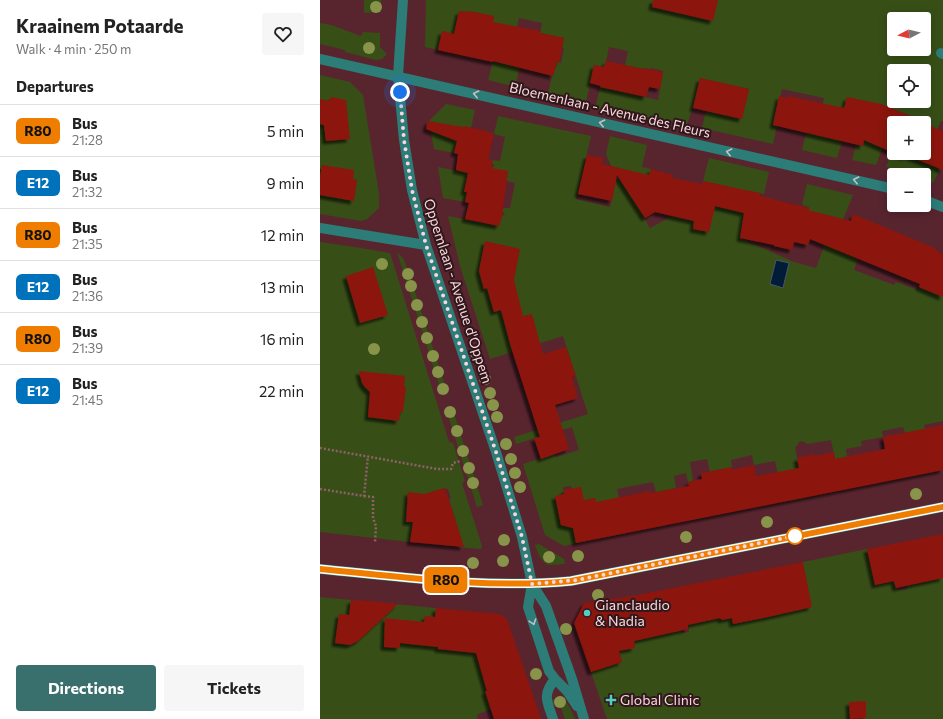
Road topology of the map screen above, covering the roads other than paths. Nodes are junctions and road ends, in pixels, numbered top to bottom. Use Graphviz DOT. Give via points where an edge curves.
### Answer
graph roads {
  1 [pos="403,0"];
  2 [pos="320,59"];
  3 [pos="398,76"];
  4 [pos="887,187"];
  5 [pos="931,203"];
  6 [pos="943,207"];
  7 [pos="320,228"];
  8 [pos="426,245"];
  9 [pos="943,507"];
  10 [pos="320,569"];
  11 [pos="532,584"];
  12 [pos="555,679"];
  13 [pos="583,717"];
  14 [pos="553,719"];
  1 -- 3 [label="street, Oppemlaan - Avenue d'Oppem"];
  2 -- 3 [label="street, Bloemenlaan - Avenue des Fleurs"];
  4 -- 3 [label="street, Bloemenlaan - Avenue des Fleurs, one-way"];
  3 -- 8 [label="street, Oppemlaan - Avenue d'Oppem" via="411,183"];
  5 -- 6 [label="street"];
  7 -- 8 [label="street"];
  8 -- 11 [label="street, Oppemlaan - Avenue d'Oppem" via="496,452 522,537"];
  9 -- 11 [label="street" via="577,580"];
  10 -- 11 [label="street" via="476,583"];
  11 -- 12 [label="street, Oppemlaan - Avenue d'Oppem, one-way" via="528,607 547,664"];
  11 -- 13 [label="street, Oppemlaan - Avenue d'Oppem" via="546,606"];
  12 -- 13 [label="street, Oppemlaan - Avenue d'Oppem" via="567,691"];
  12 -- 14 [label="street" via="549,687 546,699"];
}
